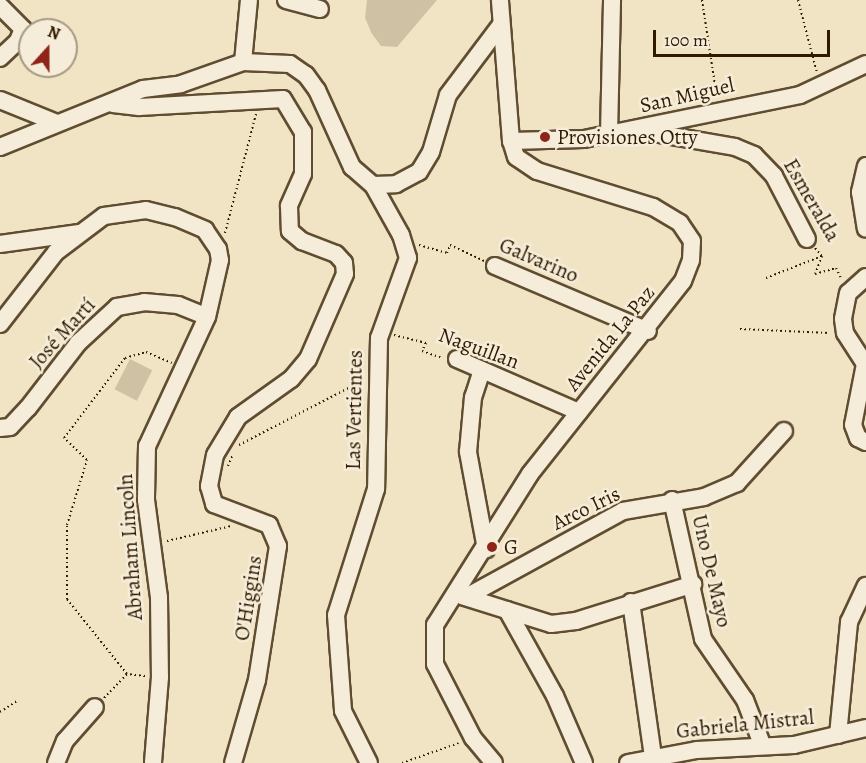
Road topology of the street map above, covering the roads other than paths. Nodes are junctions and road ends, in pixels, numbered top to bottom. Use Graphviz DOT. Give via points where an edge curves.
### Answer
graph roads {
  1 [pos="249,0"];
  2 [pos="286,0"];
  3 [pos="500,0"];
  4 [pos="612,0"];
  5 [pos="0,6"];
  6 [pos="320,9"];
  7 [pos="500,26"];
  8 [pos="0,58"];
  9 [pos="243,62"];
  10 [pos="866,64"];
  11 [pos="0,100"];
  12 [pos="112,104"];
  13 [pos="57,123"];
  14 [pos="634,130"];
  15 [pos="609,134"];
  16 [pos="511,141"];
  17 [pos="0,147"];
  18 [pos="866,166"];
  19 [pos="373,185"];
  20 [pos="866,229"];
  21 [pos="79,232"];
  22 [pos="807,239"];
  23 [pos="0,244"];
  24 [pos="495,266"];
  25 [pos="866,277"];
  26 [pos="207,317"];
  27 [pos="0,324"];
  28 [pos="648,331"];
  29 [pos="457,359"];
  30 [pos="482,370"];
  31 [pos="579,412"];
  32 [pos="0,428"];
  33 [pos="784,431"];
  34 [pos="866,442"];
  35 [pos="672,500"];
  36 [pos="486,549"];
  37 [pos="693,584"];
  38 [pos="866,586"];
  39 [pos="460,595"];
  40 [pos="631,602"];
  41 [pos="507,610"];
  42 [pos="95,707"];
  43 [pos="866,728"];
  44 [pos="838,735"];
  45 [pos="762,744"];
  46 [pos="653,757"];
  47 [pos="56,763"];
  48 [pos="153,763"];
  49 [pos="233,763"];
  50 [pos="369,763"];
  51 [pos="494,763"];
  52 [pos="584,763"];
  53 [pos="628,763"];
  1 -- 9 [label="street"];
  2 -- 6 [label="street"];
  3 -- 7 [label="street, Avenida La Paz"];
  4 -- 15 [label="street"];
  5 -- 8 [label="street" via="23,29"];
  7 -- 16 [label="street, Avenida La Paz"];
  7 -- 19 [label="street" via="448,95 431,152 419,172 396,184"];
  9 -- 12 [label="street" via="181,84 143,89"];
  9 -- 19 [label="street, Las Vertientes" via="290,64 306,75 352,167"];
  10 -- 14 [label="street, San Miguel" via="800,95 719,109"];
  11 -- 13 [label="street"];
  12 -- 13 [label="street"];
  12 -- 49 [label="street, O'Higgins" via="139,107 261,97 283,99 303,132 303,174 289,206 290,231 302,241 336,254 345,273 308,359 291,379 238,417 215,455 208,486 214,504 269,525 278,546 257,680"];
  13 -- 17 [label="street"];
  14 -- 15 [label="street, San Miguel"];
  14 -- 22 [label="street, Esmeralda" via="735,147 754,155 774,176"];
  15 -- 16 [label="street, San Miguel" via="553,142"];
  16 -- 28 [label="street, Avenida La Paz" via="524,165 653,207 680,223 692,241 691,260 683,281"];
  18 -- 20 [label="street" via="860,192"];
  19 -- 50 [label="street, Las Vertientes" via="401,235 408,258 379,338 375,374 376,489 336,615 343,711"];
  21 -- 23 [label="street"];
  21 -- 26 [label="street, Abraham Lincoln" via="104,216 146,210 205,231 218,249 220,260"];
  21 -- 27 [label="street" via="56,252"];
  24 -- 28 [label="street, Galvarino"];
  25 -- 34 [label="street" via="848,293 848,339 861,353 865,374 854,432"];
  26 -- 32 [label="street, José Martí" via="178,305 144,302 117,307 78,343 10,427"];
  26 -- 48 [label="street, Abraham Lincoln" via="147,446 146,500 160,677"];
  28 -- 31 [label="street, Avenida La Paz"];
  29 -- 30 [label="street, Naguillan"];
  30 -- 31 [label="street, Naguillan"];
  30 -- 36 [label="street" via="473,397 468,452"];
  31 -- 36 [label="street, Avenida La Paz" via="524,484"];
  33 -- 35 [label="street, Arco Iris" via="737,483 704,497"];
  35 -- 37 [label="street, Uno De Mayo"];
  35 -- 39 [label="street, Arco Iris" via="623,511"];
  36 -- 39 [label="street, Avenida La Paz"];
  37 -- 40 [label="street"];
  37 -- 45 [label="street, Uno De Mayo" via="703,639 745,700"];
  38 -- 44 [label="street" via="849,622"];
  39 -- 41 [label="street"];
  39 -- 51 [label="street, Avenida La Paz" via="435,625 435,664 473,738"];
  40 -- 41 [label="street" via="576,621 551,624"];
  40 -- 46 [label="street"];
  41 -- 52 [label="street" via="555,696"];
  42 -- 47 [label="street" via="65,741"];
  43 -- 44 [label="street, Gabriela Mistral"];
  44 -- 45 [label="street, Gabriela Mistral" via="794,745"];
  45 -- 46 [label="street, Gabriela Mistral"];
  46 -- 53 [label="street, Gabriela Mistral"];
}
